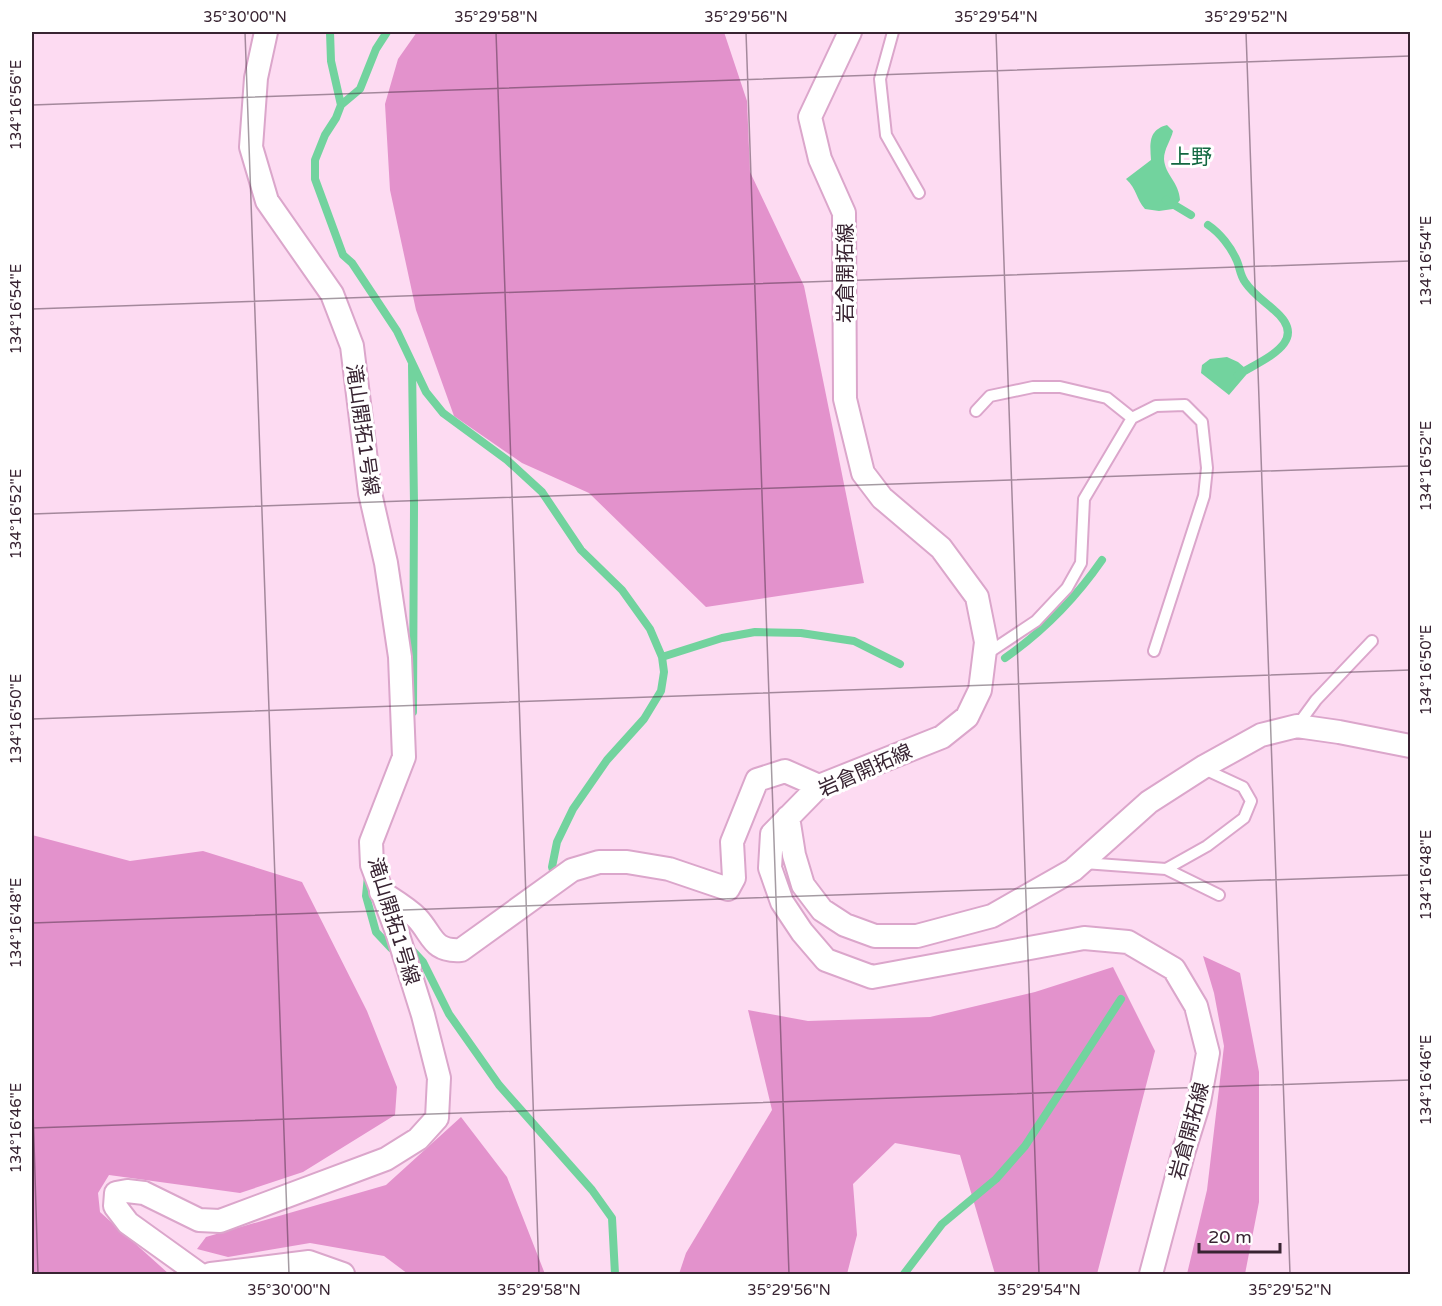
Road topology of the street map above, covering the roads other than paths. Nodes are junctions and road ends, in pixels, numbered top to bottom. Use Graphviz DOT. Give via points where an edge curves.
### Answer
graph roads {
  1 [pos="266,32"];
  2 [pos="850,32"];
  3 [pos="893,32"];
  4 [pos="919,193"];
  5 [pos="976,411"];
  6 [pos="1132,418"];
  7 [pos="1372,641"];
  8 [pos="1154,651"];
  9 [pos="984,656"];
  10 [pos="1297,726"];
  11 [pos="1410,746"];
  12 [pos="1202,768"];
  13 [pos="819,786"];
  14 [pos="788,817"];
  15 [pos="1081,863"];
  16 [pos="1166,869"];
  17 [pos="381,892"];
  18 [pos="1219,895"];
  19 [pos="200,1275"];
  20 [pos="211,1275"];
  21 [pos="343,1275"];
  22 [pos="1152,1275"];
  1 -- 17 [label="street, 滝山開拓1号線" via="256,78 251,147 267,201 332,294 352,346 370,493 386,563 400,657 404,757 371,842 372,865"];
  2 -- 9 [label="street, 岩倉開拓線" via="810,117 820,159 844,213 845,399 863,473 882,498 941,548 977,597 986,642"];
  3 -- 4 [label="lane" via="880,79 886,135"];
  5 -- 6 [label="lane" via="990,396 1032,387 1059,387 1107,398"];
  6 -- 8 [label="lane" via="1156,406 1185,405 1202,422 1207,468 1204,496"];
  6 -- 9 [label="lane" via="1084,499 1082,563 1067,588 1036,621"];
  7 -- 10 [label="lane"];
  9 -- 13 [label="street, 岩倉開拓線" via="980,690 968,717 942,738"];
  10 -- 11 [label="street"];
  10 -- 12 [label="street" via="1261,735"];
  12 -- 15 [label="street" via="1149,802"];
  12 -- 16 [label="lane" via="1243,787 1251,801 1244,818 1207,846"];
  13 -- 14 [label="street, 岩倉開拓線"];
  13 -- 17 [label="street" via="785,771 757,780 732,842 734,878 728,889 669,869 599,862 572,870 461,950 450,951 434,943 417,919"];
  14 -- 15 [label="street" via="803,885 822,910 844,926 875,936 917,936 992,916"];
  14 -- 22 [label="street, 岩倉開拓線" via="772,834 770,868 782,902 826,960 872,977 1084,938 1128,942 1174,969 1196,1006 1208,1053 1199,1102"];
  15 -- 16 [label="lane"];
  16 -- 18 [label="lane"];
  17 -- 19 [label="street, 滝山開拓1号線" via="401,942 439,1078 437,1118 418,1139 386,1159 220,1221 199,1220 144,1193 116,1193 115,1206 128,1223"];
  20 -- 21 [label="street" via="309,1262"];
}
